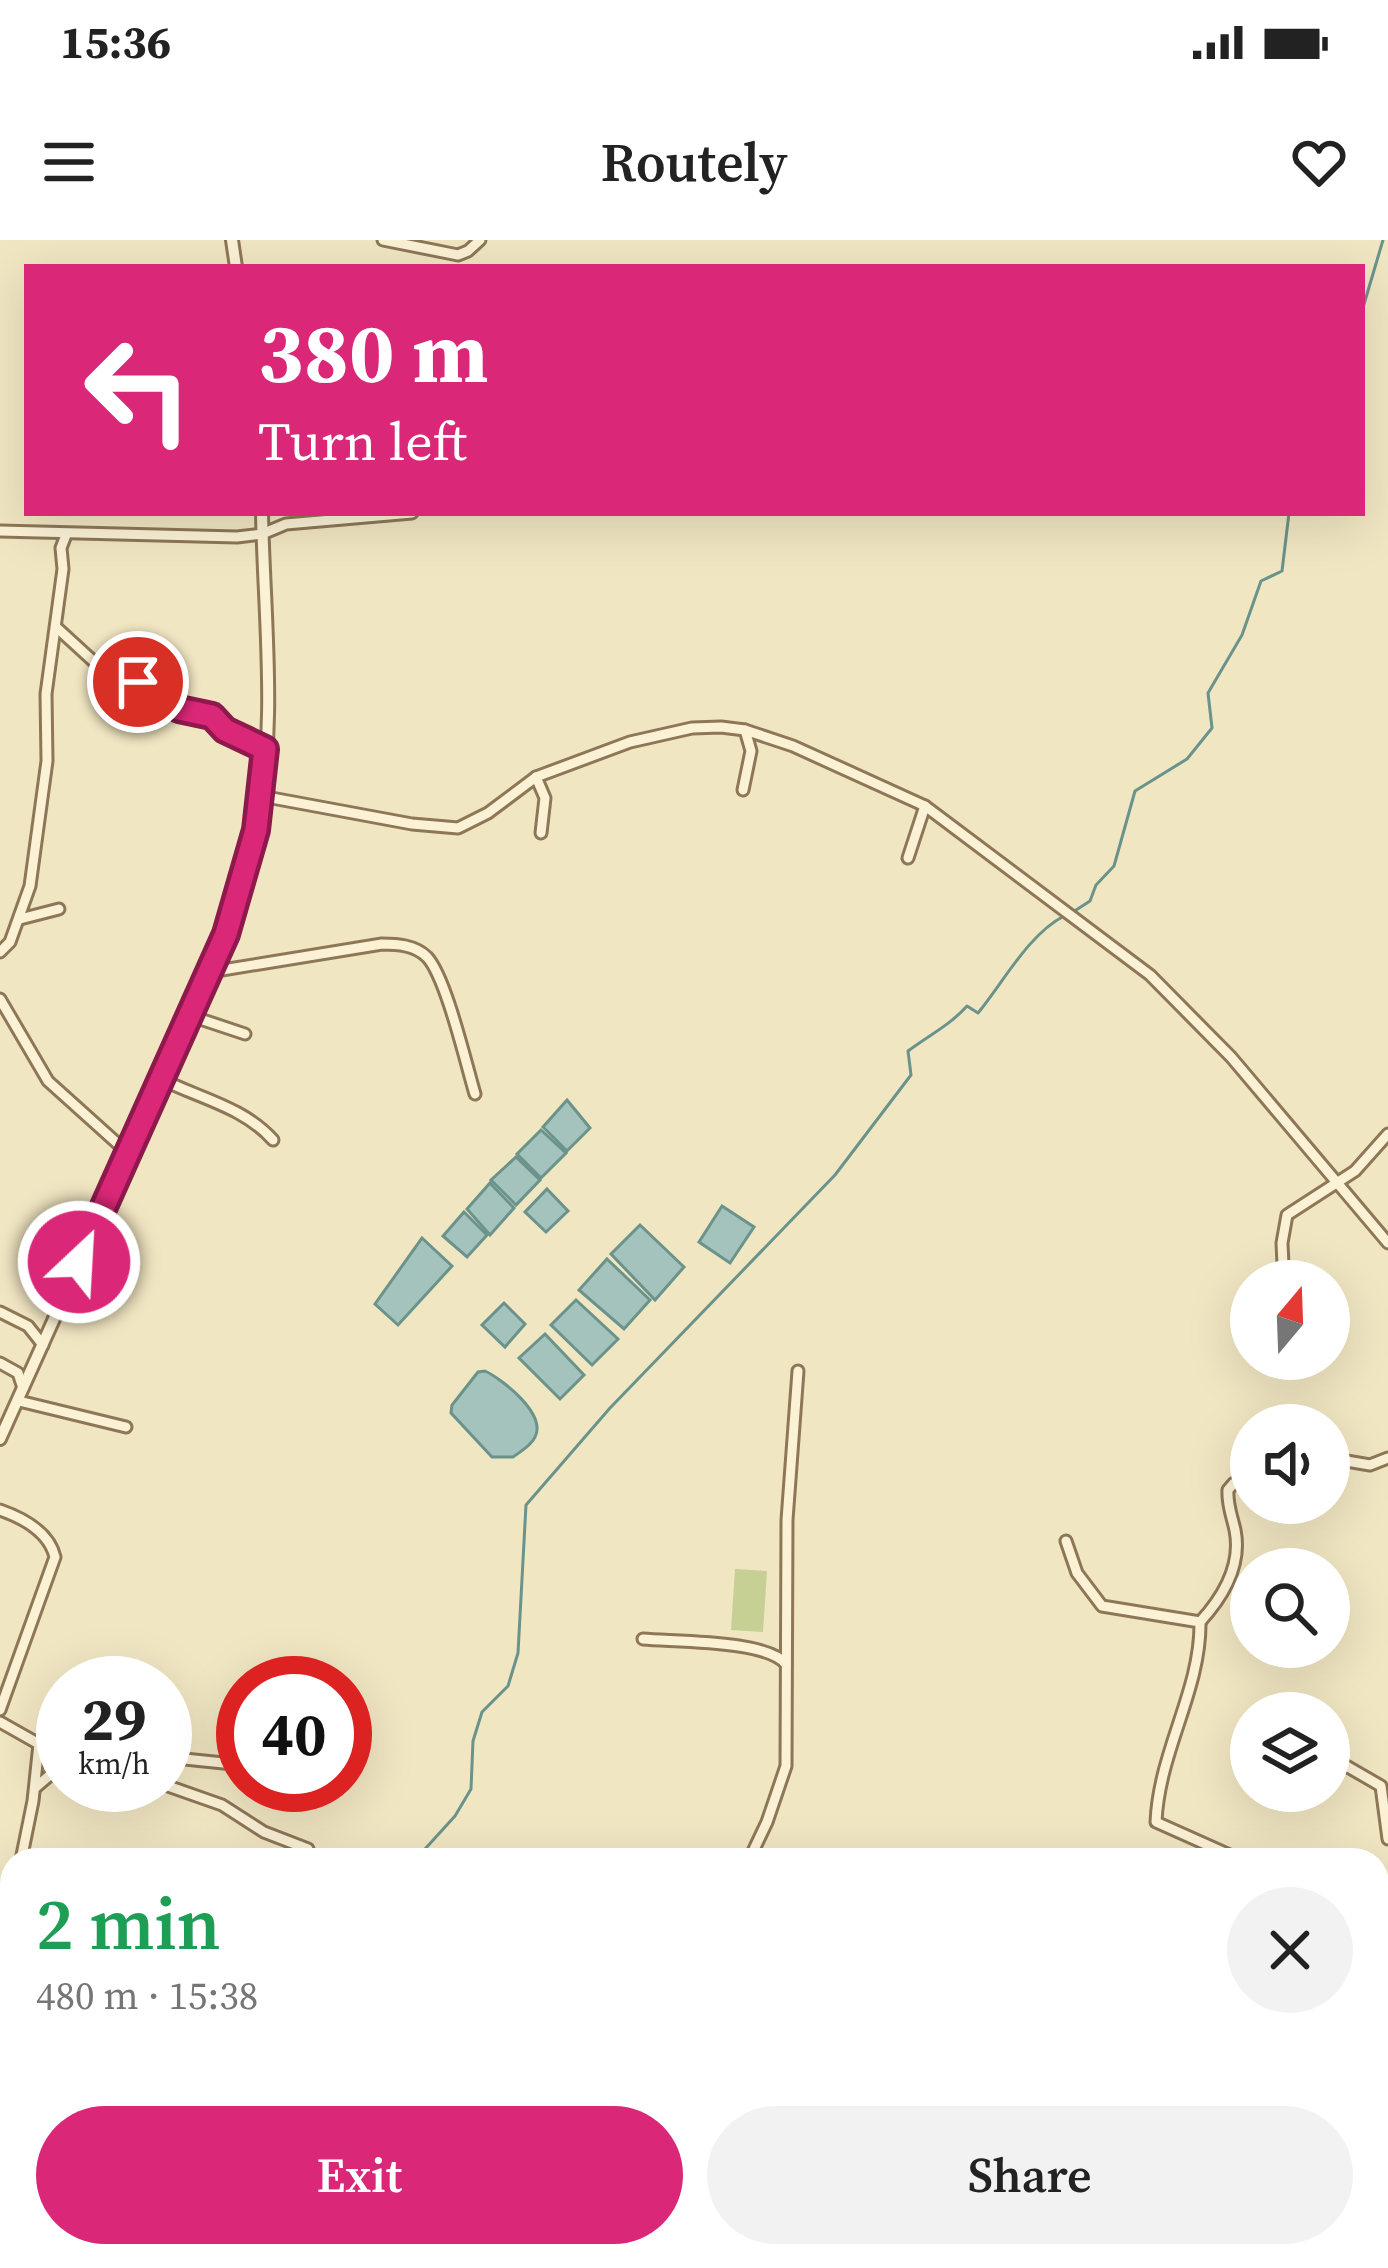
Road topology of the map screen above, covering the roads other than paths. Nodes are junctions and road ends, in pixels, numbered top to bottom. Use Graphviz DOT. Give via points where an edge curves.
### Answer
graph roads {
  1 [pos="382,240"];
  2 [pos="480,240"];
  3 [pos="262,516"];
  4 [pos="378,516"];
  5 [pos="0,531"];
  6 [pos="40,534"];
  7 [pos="262,534"];
  8 [pos="66,535"];
  9 [pos="61,548"];
  10 [pos="56,627"];
  11 [pos="745,730"];
  12 [pos="265,749"];
  13 [pos="536,777"];
  14 [pos="743,790"];
  15 [pos="261,796"];
  16 [pos="925,806"];
  17 [pos="541,833"];
  18 [pos="908,858"];
  19 [pos="58,909"];
  20 [pos="20,919"];
  21 [pos="0,952"];
  22 [pos="210,972"];
  23 [pos="0,999"];
  24 [pos="188,1015"];
  25 [pos="245,1034"];
  26 [pos="159,1078"];
  27 [pos="475,1094"];
  28 [pos="1388,1134"];
  29 [pos="273,1140"];
  30 [pos="128,1153"];
  31 [pos="1339,1184"];
  32 [pos="1388,1243"];
  33 [pos="1283,1260"];
  34 [pos="0,1312"];
  35 [pos="44,1345"];
  36 [pos="0,1363"];
  37 [pos="798,1371"];
  38 [pos="22,1395"];
  39 [pos="126,1427"];
  40 [pos="0,1439"];
  41 [pos="1388,1458"];
  42 [pos="1350,1462"];
  43 [pos="0,1510"];
  44 [pos="1234,1524"];
  45 [pos="1066,1541"];
  46 [pos="1200,1622"];
  47 [pos="644,1640"];
  48 [pos="786,1664"];
  49 [pos="0,1710"];
  50 [pos="0,1721"];
  51 [pos="36,1742"];
  52 [pos="1350,1768"];
  53 [pos="1388,1772"];
  54 [pos="1382,1786"];
  55 [pos="36,1787"];
  56 [pos="192,1793"];
  57 [pos="1388,1838"];
  58 [pos="23,1848"];
  59 [pos="303,1848"];
  60 [pos="755,1848"];
  61 [pos="1213,1848"];
  1 -- 2 [label="street" via="458,254"];
  3 -- 7 [label="street"];
  4 -- 7 [label="street" via="286,524"];
  5 -- 6 [label="street"];
  6 -- 8 [label="street"];
  6 -- 9 [label="street"];
  7 -- 8 [label="street"];
  7 -- 12 [label="street"];
  8 -- 9 [label="street"];
  9 -- 10 [label="street"];
  10 -- 12 [label="street" via="103,670 157,690 179,709 207,713"];
  10 -- 20 [label="street" via="46,761"];
  11 -- 13 [label="street" via="665,734"];
  11 -- 14 [label="street" via="751,752"];
  11 -- 16 [label="street"];
  12 -- 15 [label="street"];
  13 -- 15 [label="street" via="458,828"];
  13 -- 17 [label="street" via="545,798"];
  15 -- 22 [label="street"];
  16 -- 18 [label="street"];
  16 -- 31 [label="street" via="1150,975"];
  19 -- 20 [label="street"];
  20 -- 21 [label="street"];
  22 -- 24 [label="street"];
  22 -- 27 [label="street" via="382,944 421,952 438,979"];
  23 -- 30 [label="street" via="48,1081"];
  24 -- 25 [label="street"];
  24 -- 26 [label="street"];
  26 -- 29 [label="street" via="233,1108"];
  26 -- 30 [label="street"];
  28 -- 31 [label="street"];
  30 -- 35 [label="street"];
  31 -- 32 [label="street"];
  31 -- 33 [label="street" via="1287,1215"];
  34 -- 35 [label="street"];
  35 -- 38 [label="street"];
  36 -- 38 [label="street" via="18,1373"];
  37 -- 48 [label="street"];
  38 -- 39 [label="street"];
  38 -- 40 [label="street"];
  41 -- 42 [label="street"];
  43 -- 49 [label="street" via="34,1528 55,1556"];
  44 -- 46 [label="street" via="1235,1563"];
  45 -- 46 [label="street" via="1077,1574 1102,1606"];
  46 -- 61 [label="street" via="1156,1822"];
  47 -- 48 [label="street" via="758,1649"];
  48 -- 60 [label="street" via="786,1766"];
  50 -- 51 [label="street"];
  52 -- 54 [label="street"];
  53 -- 54 [label="street"];
  54 -- 57 [label="street"];
  55 -- 58 [label="street"];
  56 -- 59 [label="street"];
}
